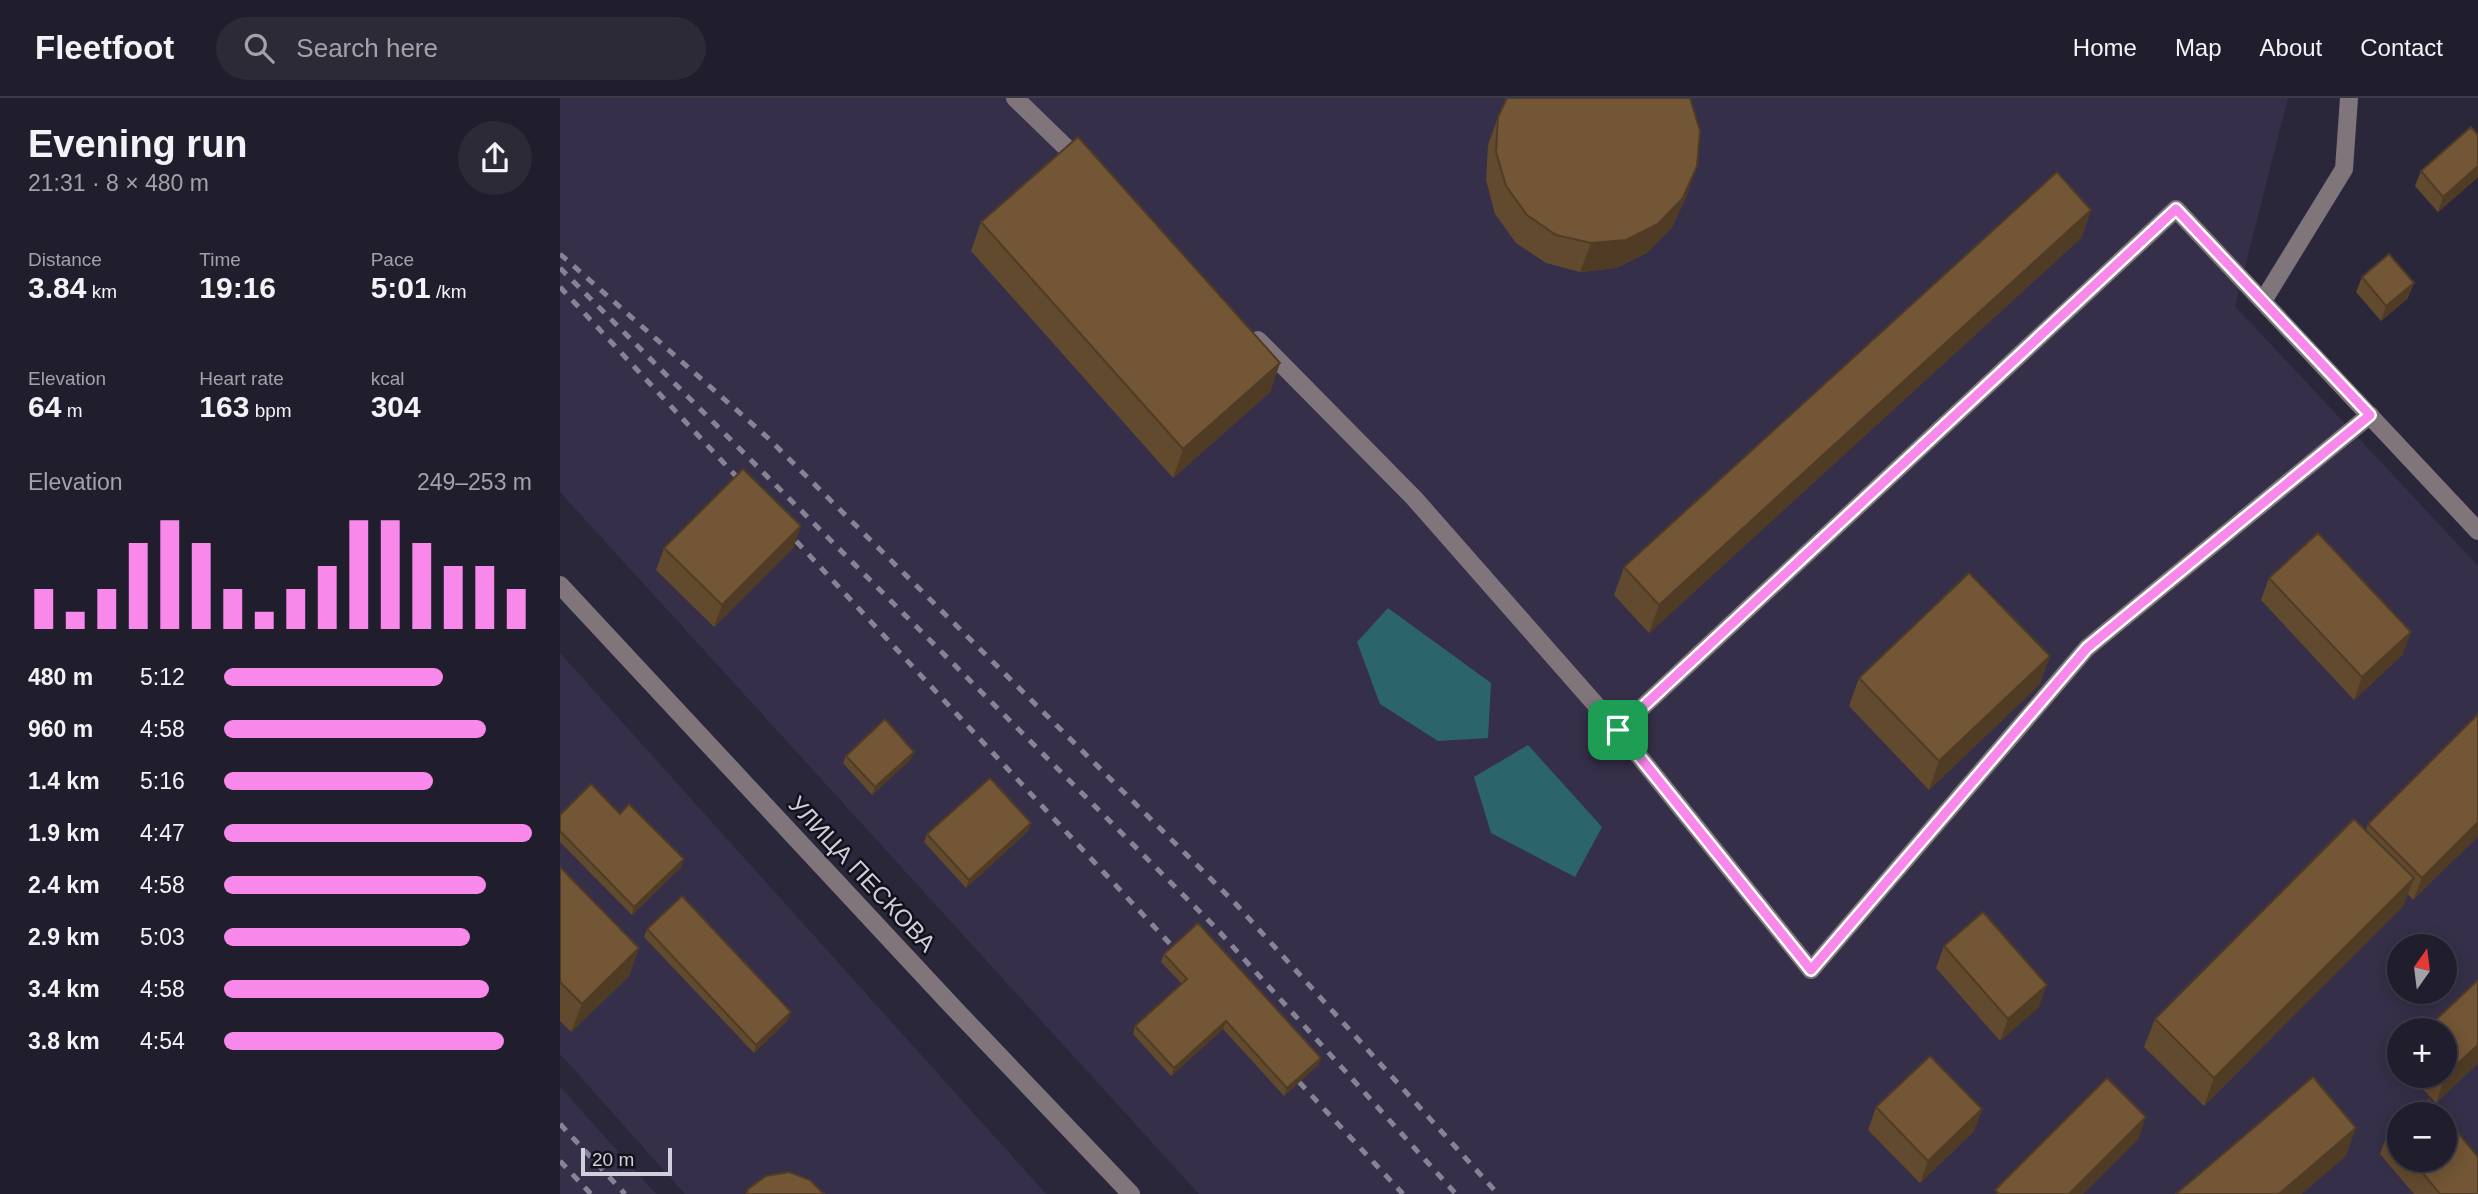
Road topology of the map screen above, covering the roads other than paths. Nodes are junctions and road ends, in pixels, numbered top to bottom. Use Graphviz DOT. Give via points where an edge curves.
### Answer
graph roads {
  1 [pos="1015,98"];
  2 [pos="2350,98"];
  3 [pos="1094,175"];
  4 [pos="2263,301"];
  5 [pos="1249,332"];
  6 [pos="2370,415"];
  7 [pos="2478,531"];
  8 [pos="560,584"];
  9 [pos="1618,730"];
  10 [pos="1130,1194"];
  1 -- 3 [label="street"];
  2 -- 4 [label="street" via="2344,169"];
  4 -- 6 [label="street"];
  4 -- 9 [label="street" via="2176,209"];
  5 -- 9 [label="street" via="1414,498"];
  6 -- 7 [label="street"];
  6 -- 9 [label="street" via="2087,648 1811,970"];
  8 -- 10 [label="street, УЛИЦА ПЕСКОВА"];
}
